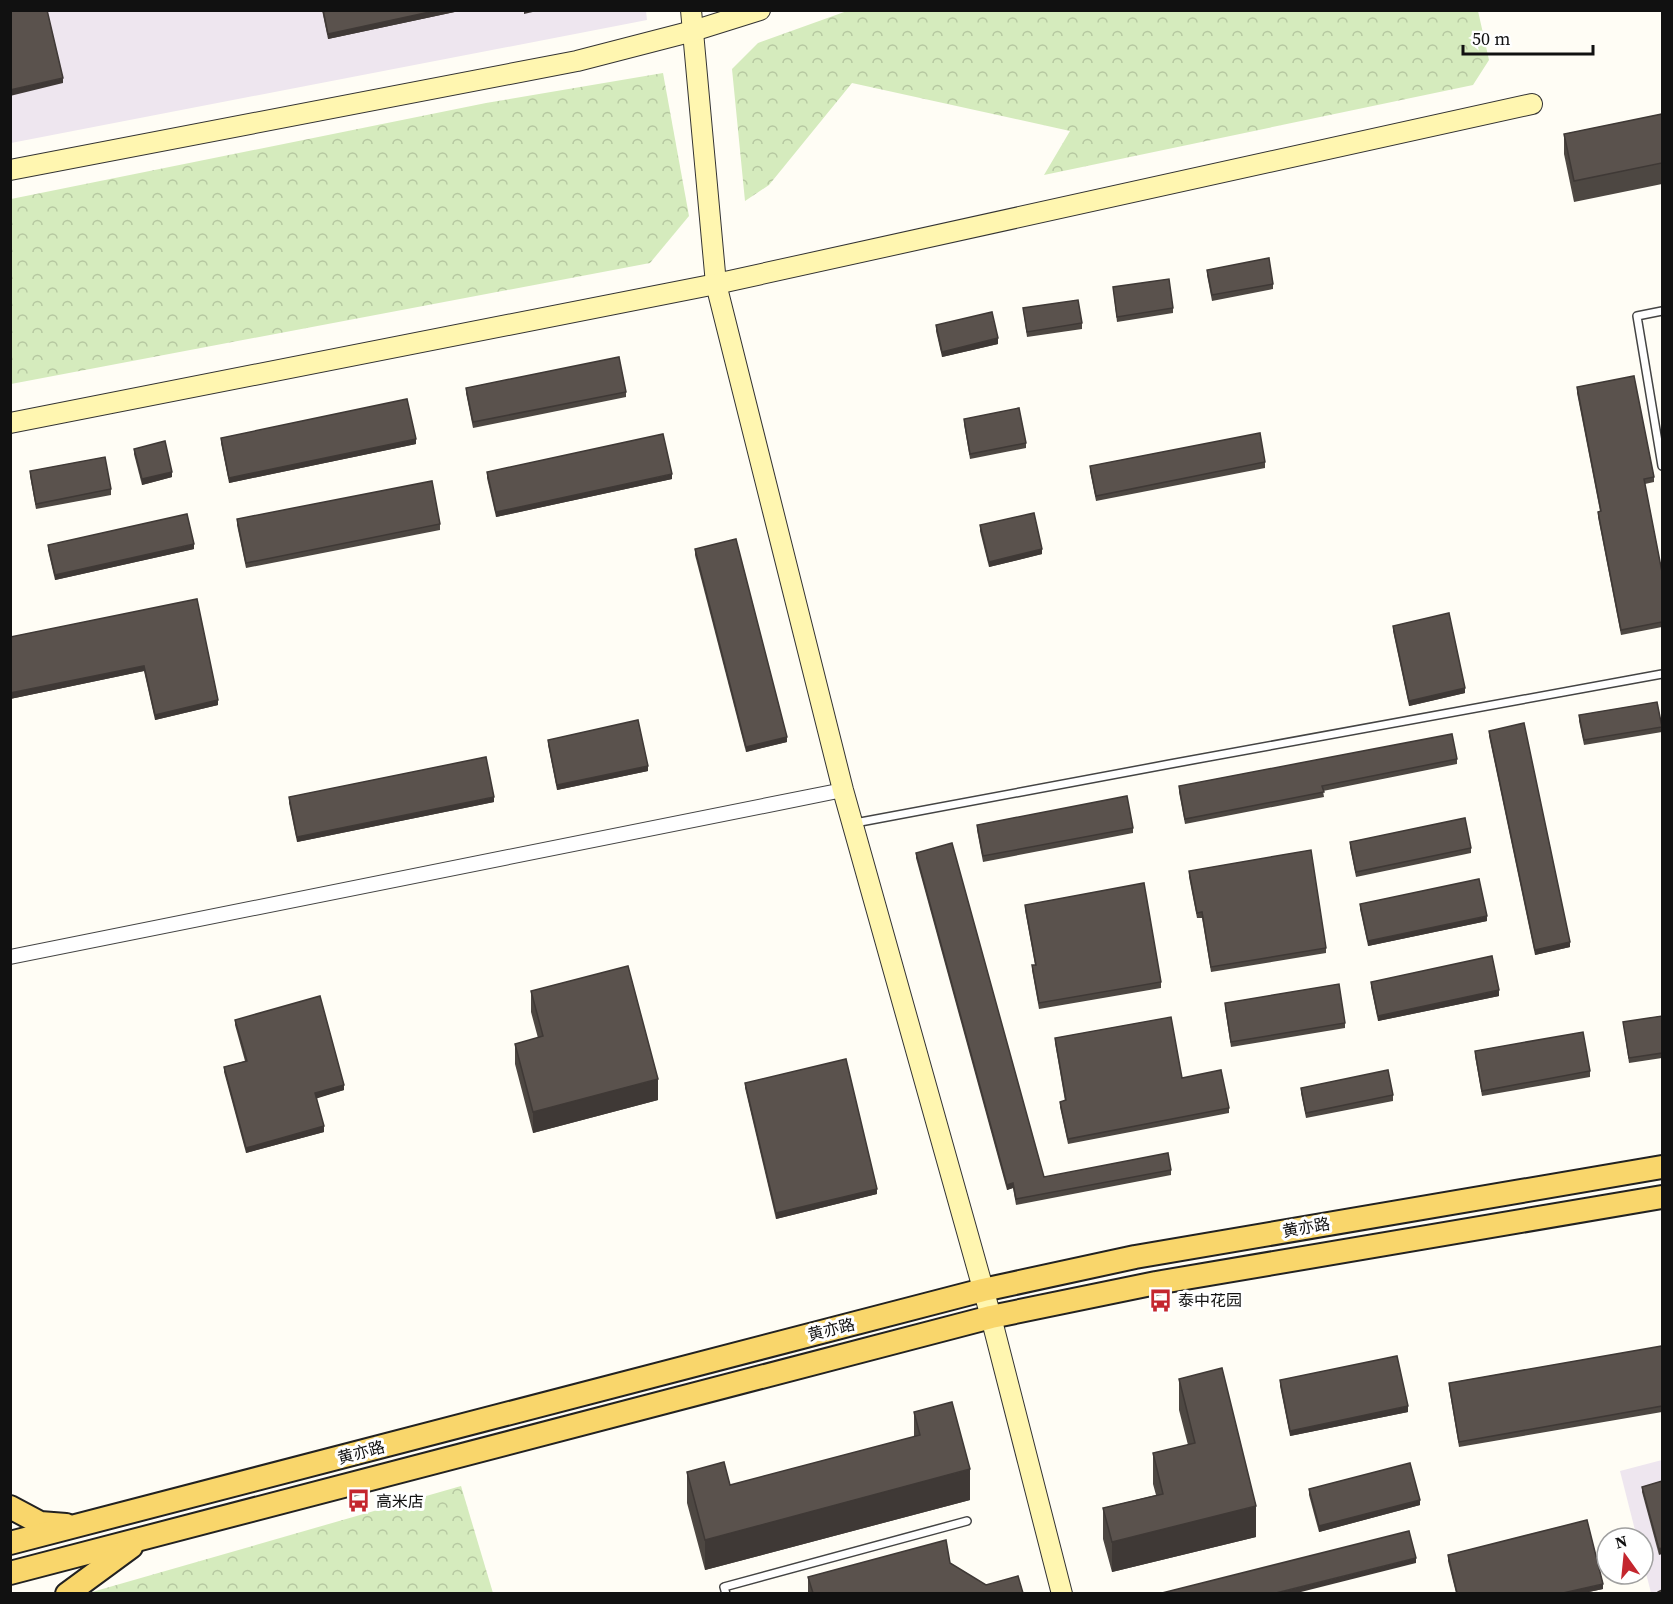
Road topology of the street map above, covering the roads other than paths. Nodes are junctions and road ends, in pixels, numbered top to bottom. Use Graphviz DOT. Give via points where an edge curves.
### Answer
graph roads {
  1 [pos="691,10"];
  2 [pos="760,10"];
  3 [pos="693,31"];
  4 [pos="1532,104"];
  5 [pos="10,170"];
  6 [pos="716,284"];
  7 [pos="1662,311"];
  8 [pos="10,423"];
  9 [pos="1662,466"];
  10 [pos="1662,674"];
  11 [pos="843,790"];
  12 [pos="852,824"];
  13 [pos="10,957"];
  14 [pos="1662,1167"];
  15 [pos="1662,1197"];
  16 [pos="983,1290"];
  17 [pos="991,1317"];
  18 [pos="10,1507"];
  19 [pos="967,1521"];
  20 [pos="76,1526"];
  21 [pos="146,1538"];
  22 [pos="10,1543"];
  23 [pos="10,1573"];
  24 [pos="67,1593"];
  25 [pos="726,1593"];
  26 [pos="1062,1593"];
  1 -- 3 [label="street"];
  2 -- 3 [label="street"];
  3 -- 5 [label="street" via="577,61"];
  3 -- 6 [label="street"];
  4 -- 6 [label="street"];
  6 -- 8 [label="street"];
  6 -- 11 [label="street"];
  7 -- 9 [label="lane" via="1637,316"];
  10 -- 12 [label="lane"];
  11 -- 12 [label="street"];
  11 -- 13 [label="street"];
  12 -- 16 [label="street"];
  14 -- 16 [label="main road, 黄亦路" via="1134,1257"];
  15 -- 17 [label="main road, 黄亦路" via="1139,1286"];
  16 -- 17 [label="street"];
  16 -- 20 [label="main road, 黄亦路"];
  17 -- 21 [label="main road, 黄亦路"];
  17 -- 26 [label="street"];
  18 -- 20 [label="main road" via="40,1522"];
  19 -- 25 [label="lane" via="724,1587"];
  20 -- 22 [label="main road, 黄亦路"];
  21 -- 23 [label="main road, 黄亦路"];
  21 -- 24 [label="main road"];
}
